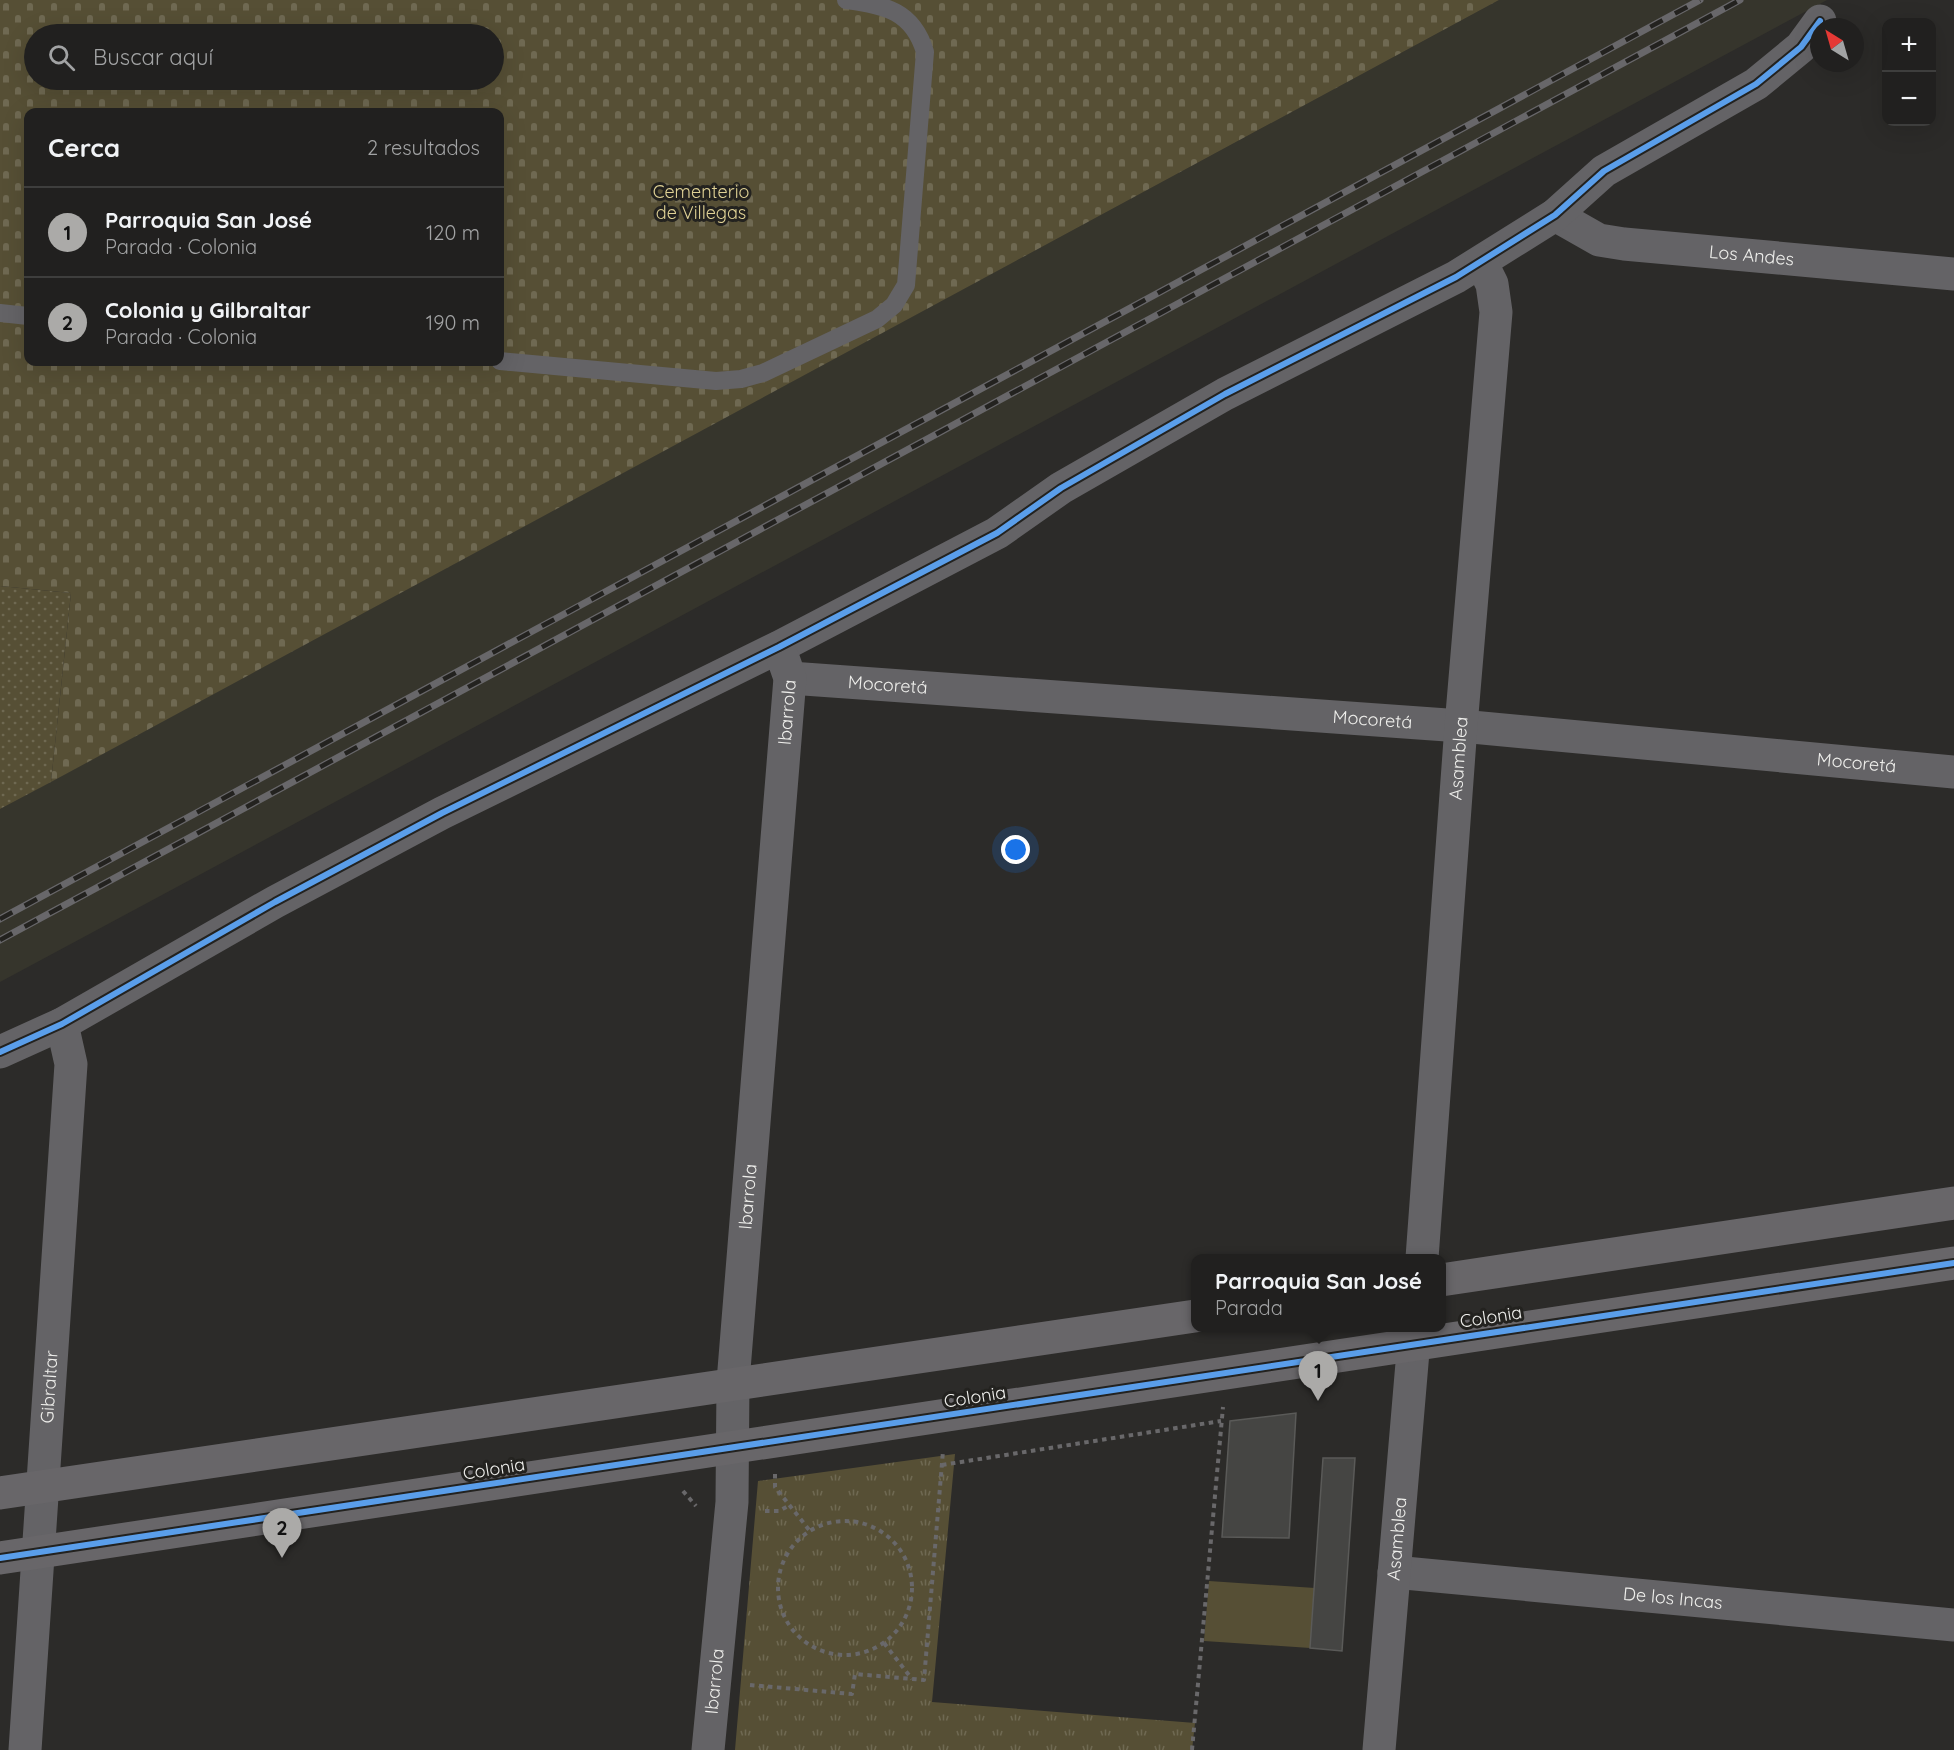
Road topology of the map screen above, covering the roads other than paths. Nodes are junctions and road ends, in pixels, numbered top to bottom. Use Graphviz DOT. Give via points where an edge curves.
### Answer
graph roads {
  1 [pos="846,0"];
  2 [pos="1810,35"];
  3 [pos="1555,216"];
  4 [pos="1481,262"];
  5 [pos="1954,274"];
  6 [pos="0,313"];
  7 [pos="24,316"];
  8 [pos="504,361"];
  9 [pos="779,646"];
  10 [pos="790,678"];
  11 [pos="1461,726"];
  12 [pos="1954,772"];
  13 [pos="62,1024"];
  14 [pos="0,1052"];
  15 [pos="1954,1203"];
  16 [pos="1422,1254"];
  17 [pos="1954,1263"];
  18 [pos="1446,1279"];
  19 [pos="1191,1317"];
  20 [pos="1444,1332"];
  21 [pos="1446,1332"];
  22 [pos="1414,1336"];
  23 [pos="733,1382"];
  24 [pos="734,1448"];
  25 [pos="42,1485"];
  26 [pos="0,1493"];
  27 [pos="39,1551"];
  28 [pos="0,1557"];
  29 [pos="1394,1572"];
  30 [pos="1954,1625"];
  31 [pos="26,1750"];
  32 [pos="708,1750"];
  33 [pos="1379,1750"];
  1 -- 8 [label="lane" via="881,4 893,10 913,25 925,52 906,285 894,305 877,319 764,373 741,379 716,381"];
  2 -- 3 [label="street" via="1801,47 1756,84 1604,171"];
  3 -- 4 [label="street"];
  3 -- 5 [label="street, Los Andes" via="1599,240"];
  4 -- 9 [label="street" via="1225,394 1061,488 997,533"];
  4 -- 11 [label="street, Asamblea" via="1492,284 1496,312"];
  6 -- 7 [label="lane"];
  9 -- 10 [label="street, Ibarrola"];
  9 -- 13 [label="street" via="442,813"];
  10 -- 11 [label="street, Mocoretá"];
  10 -- 23 [label="street, Ibarrola"];
  11 -- 12 [label="street, Mocoretá"];
  11 -- 16 [label="street, Asamblea"];
  13 -- 14 [label="street"];
  13 -- 25 [label="street, Gibraltar" via="71,1064"];
  15 -- 18 [label="street"];
  17 -- 21 [label="street, Colonia"];
  19 -- 23 [label="street"];
  20 -- 22 [label="street, Colonia"];
  22 -- 24 [label="street, Colonia" via="1227,1373"];
  22 -- 29 [label="street, Asamblea"];
  23 -- 24 [label="street, Ibarrola"];
  23 -- 25 [label="street"];
  24 -- 27 [label="street, Colonia"];
  24 -- 32 [label="street, Ibarrola"];
  25 -- 26 [label="street"];
  25 -- 27 [label="street, Gibraltar"];
  27 -- 28 [label="street, Colonia"];
  27 -- 31 [label="street, Gibraltar"];
  29 -- 30 [label="street, De los Incas"];
  29 -- 33 [label="street, Asamblea"];
}
